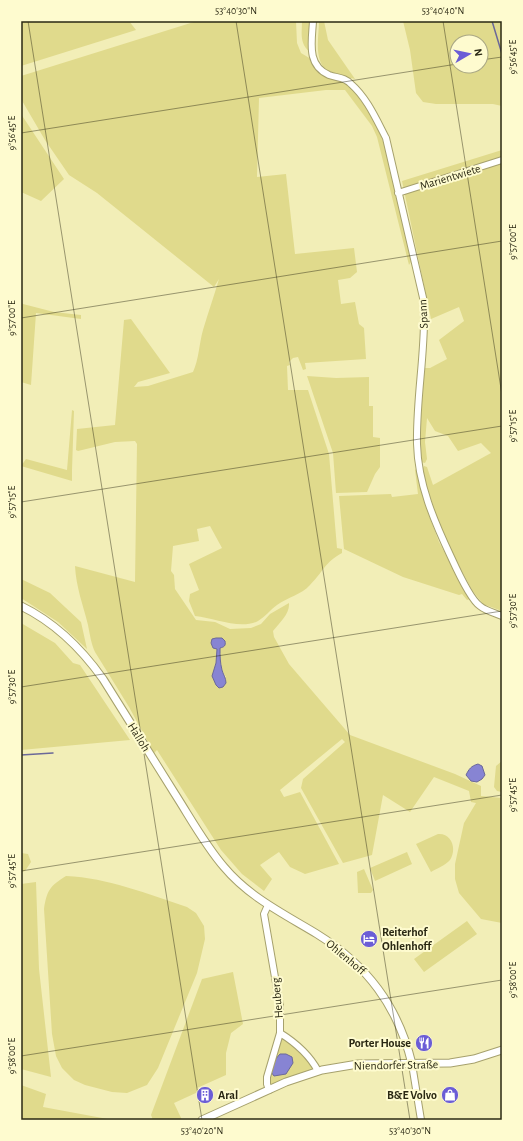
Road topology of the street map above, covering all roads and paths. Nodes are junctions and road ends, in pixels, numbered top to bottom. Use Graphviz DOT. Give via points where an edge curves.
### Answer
graph roads {
  1 [pos="313,21"];
  2 [pos="502,160"];
  3 [pos="398,193"];
  4 [pos="21,606"];
  5 [pos="502,616"];
  6 [pos="241,885"];
  7 [pos="268,905"];
  8 [pos="280,1033"];
  9 [pos="502,1050"];
  10 [pos="412,1064"];
  11 [pos="318,1071"];
  12 [pos="269,1090"];
  13 [pos="206,1119"];
  14 [pos="421,1120"];
  1 -- 3 [label="street, Spann" via="312,57 315,64 329,75 351,83 374,115 386,138"];
  2 -- 3 [label="street, Marientwiete"];
  3 -- 5 [label="street, Spann" via="424,302 425,326 417,445 422,480 438,530 462,581 479,606"];
  4 -- 6 [label="main road, Halloh" via="57,628 86,656 210,849"];
  6 -- 7 [label="main road, Ohlenhoff"];
  7 -- 8 [label="street, Heuberg" via="264,914 280,1006"];
  7 -- 10 [label="main road, Ohlenhoff" via="341,950 374,982 400,1025"];
  8 -- 11 [label="street" via="294,1042 311,1059"];
  8 -- 12 [label="street, Heuberg" via="267,1081"];
  9 -- 10 [label="main road, Niendorfer Straße" via="460,1062"];
  10 -- 11 [label="main road, Niendorfer Straße" via="358,1064"];
  10 -- 14 [label="street"];
  11 -- 12 [label="main road, Niendorfer Straße"];
  12 -- 13 [label="main road, Niendorfer Straße"];
}
